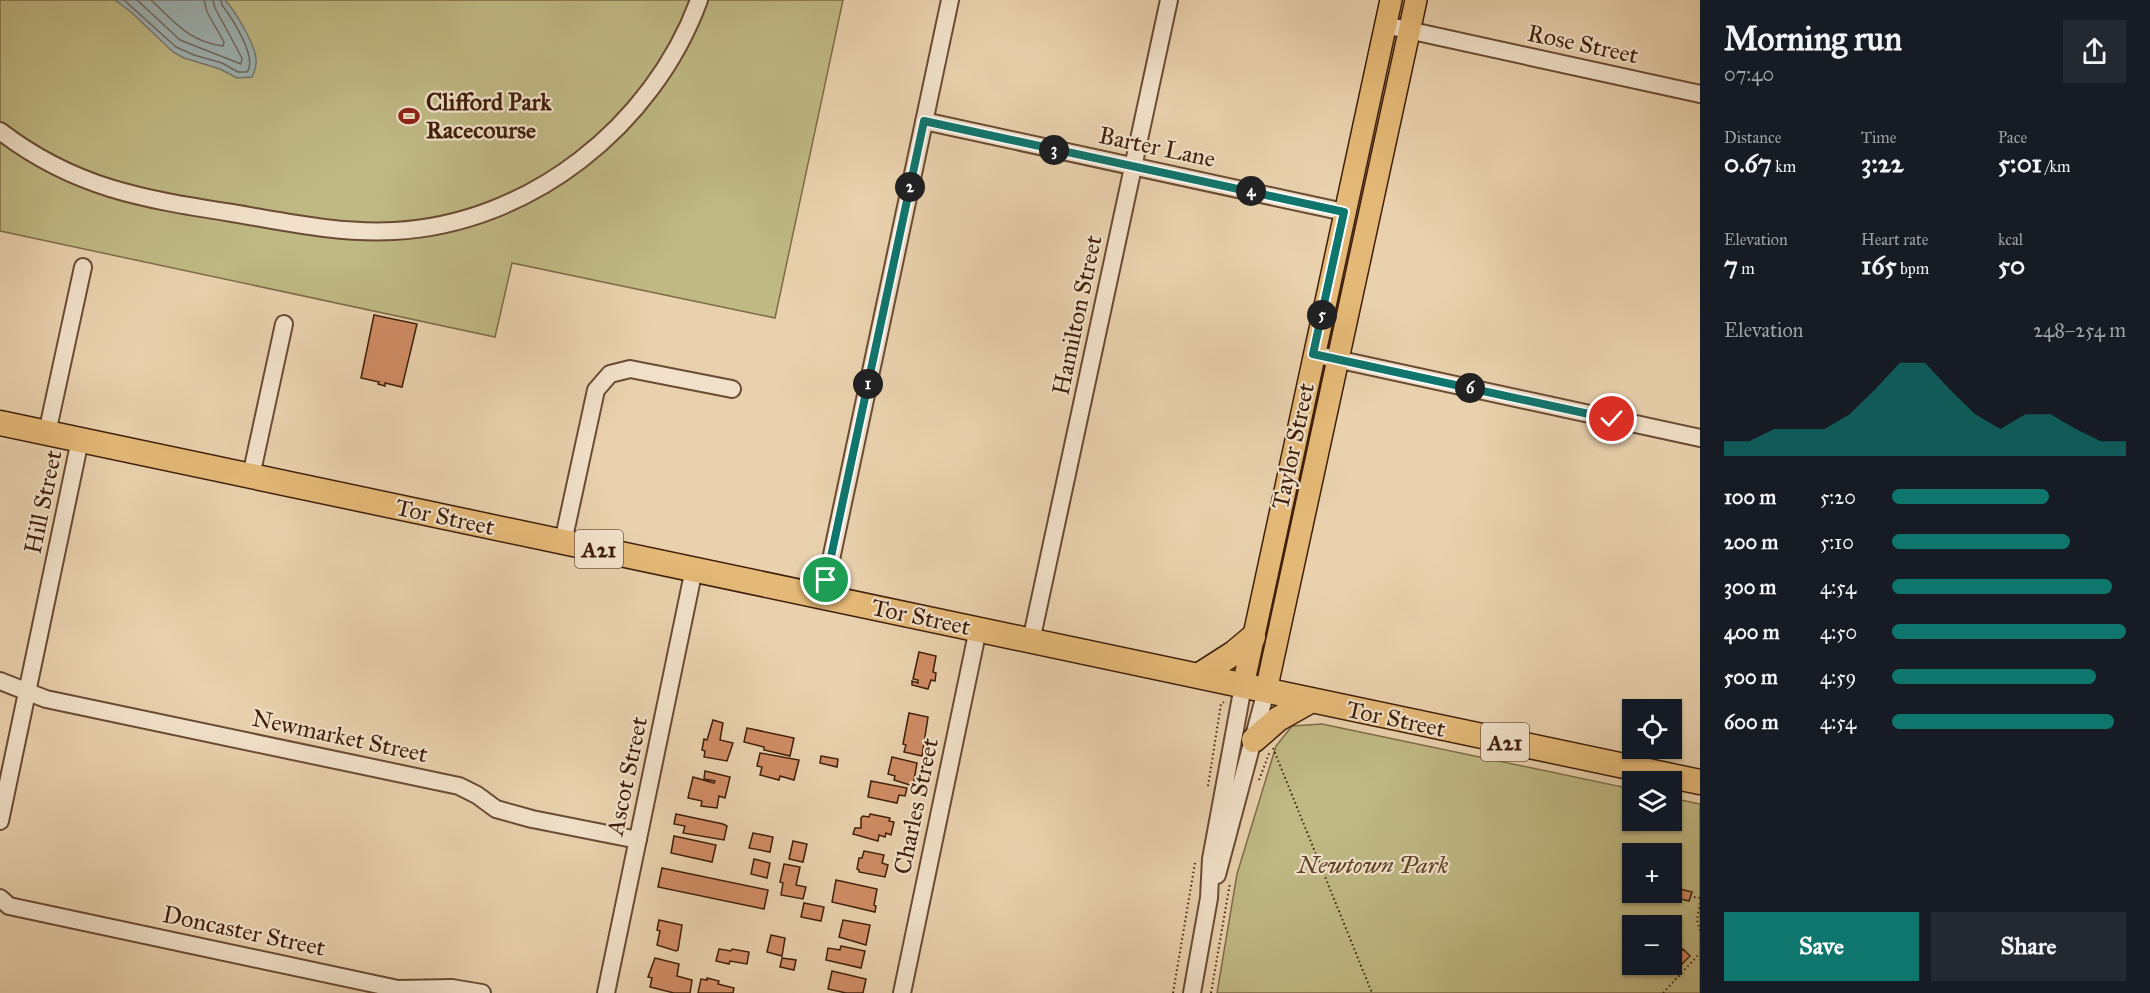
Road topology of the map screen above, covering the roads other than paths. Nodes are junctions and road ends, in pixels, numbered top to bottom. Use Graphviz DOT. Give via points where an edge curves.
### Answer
graph roads {
  1 [pos="699,0"];
  2 [pos="951,0"];
  3 [pos="1169,0"];
  4 [pos="1391,0"];
  5 [pos="1416,0"];
  6 [pos="1386,25"];
  7 [pos="1409,30"];
  8 [pos="1700,94"];
  9 [pos="924,121"];
  10 [pos="0,131"];
  11 [pos="1134,166"];
  12 [pos="1344,212"];
  13 [pos="82,267"];
  14 [pos="284,324"];
  15 [pos="1313,354"];
  16 [pos="1337,359"];
  17 [pos="732,389"];
  18 [pos="0,423"];
  19 [pos="47,433"];
  20 [pos="1700,438"];
  21 [pos="80,440"];
  22 [pos="251,476"];
  23 [pos="563,542"];
  24 [pos="694,570"];
  25 [pos="822,597"];
  26 [pos="978,629"];
  27 [pos="1253,637"];
  28 [pos="1031,641"];
  29 [pos="1198,676"];
  30 [pos="0,681"];
  31 [pos="1243,686"];
  32 [pos="28,691"];
  33 [pos="1266,692"];
  34 [pos="1310,701"];
  35 [pos="1254,740"];
  36 [pos="1700,783"];
  37 [pos="0,821"];
  38 [pos="638,840"];
  39 [pos="0,898"];
  40 [pos="1209,898"];
  41 [pos="482,993"];
  42 [pos="606,993"];
  43 [pos="902,993"];
  44 [pos="1192,993"];
  1 -- 10 [label="street" via="684,36 656,82 626,119 594,149 526,195 445,224 395,231 335,230 158,200 73,176"];
  2 -- 9 [label="street"];
  3 -- 11 [label="street, Hamilton Street"];
  4 -- 6 [label="main road, Taylor Street"];
  5 -- 7 [label="main road, Taylor Street"];
  6 -- 7 [label="street, Rose Street"];
  6 -- 12 [label="main road, Taylor Street"];
  7 -- 8 [label="street, Rose Street"];
  7 -- 16 [label="main road, Taylor Street"];
  9 -- 11 [label="street, Barter Lane"];
  9 -- 25 [label="street"];
  11 -- 12 [label="street, Barter Lane"];
  11 -- 28 [label="street, Hamilton Street"];
  12 -- 15 [label="main road, Taylor Street"];
  13 -- 19 [label="street"];
  14 -- 22 [label="street"];
  15 -- 16 [label="street"];
  15 -- 27 [label="main road, Taylor Street"];
  16 -- 20 [label="street"];
  16 -- 33 [label="main road, Taylor Street"];
  17 -- 23 [label="street" via="630,369 610,374 596,390"];
  18 -- 19 [label="highway, Tor Street / A21"];
  19 -- 21 [label="highway, Tor Street / A21"];
  21 -- 22 [label="highway, Tor Street / A21"];
  21 -- 32 [label="street, Hill Street"];
  22 -- 23 [label="highway, Tor Street / A21"];
  23 -- 24 [label="highway, Tor Street / A21"];
  24 -- 25 [label="highway, Tor Street / A21"];
  24 -- 38 [label="street, Ascot Street"];
  25 -- 26 [label="highway, Tor Street / A21"];
  26 -- 28 [label="highway, Tor Street / A21"];
  26 -- 43 [label="street, Charles Street"];
  27 -- 29 [label="highway"];
  27 -- 31 [label="main road, Taylor Street"];
  28 -- 29 [label="highway, Tor Street / A21"];
  29 -- 31 [label="highway, Tor Street / A21"];
  30 -- 32 [label="street, Newmarket Street"];
  31 -- 33 [label="highway, Tor Street / A21"];
  31 -- 40 [label="street, Taylor Street" via="1211,859"];
  32 -- 37 [label="street, Hill Street"];
  32 -- 38 [label="street, Newmarket Street" via="46,699 459,786 496,809"];
  33 -- 34 [label="highway, Tor Street / A21"];
  33 -- 35 [label="street, Taylor Street"];
  34 -- 35 [label="highway"];
  34 -- 36 [label="highway, Tor Street / A21"];
  35 -- 40 [label="street, Taylor Street"];
  38 -- 42 [label="street, Ascot Street"];
  39 -- 41 [label="street, Doncaster Street" via="9,906 399,989 452,988"];
  40 -- 44 [label="street, Taylor Street"];
}
